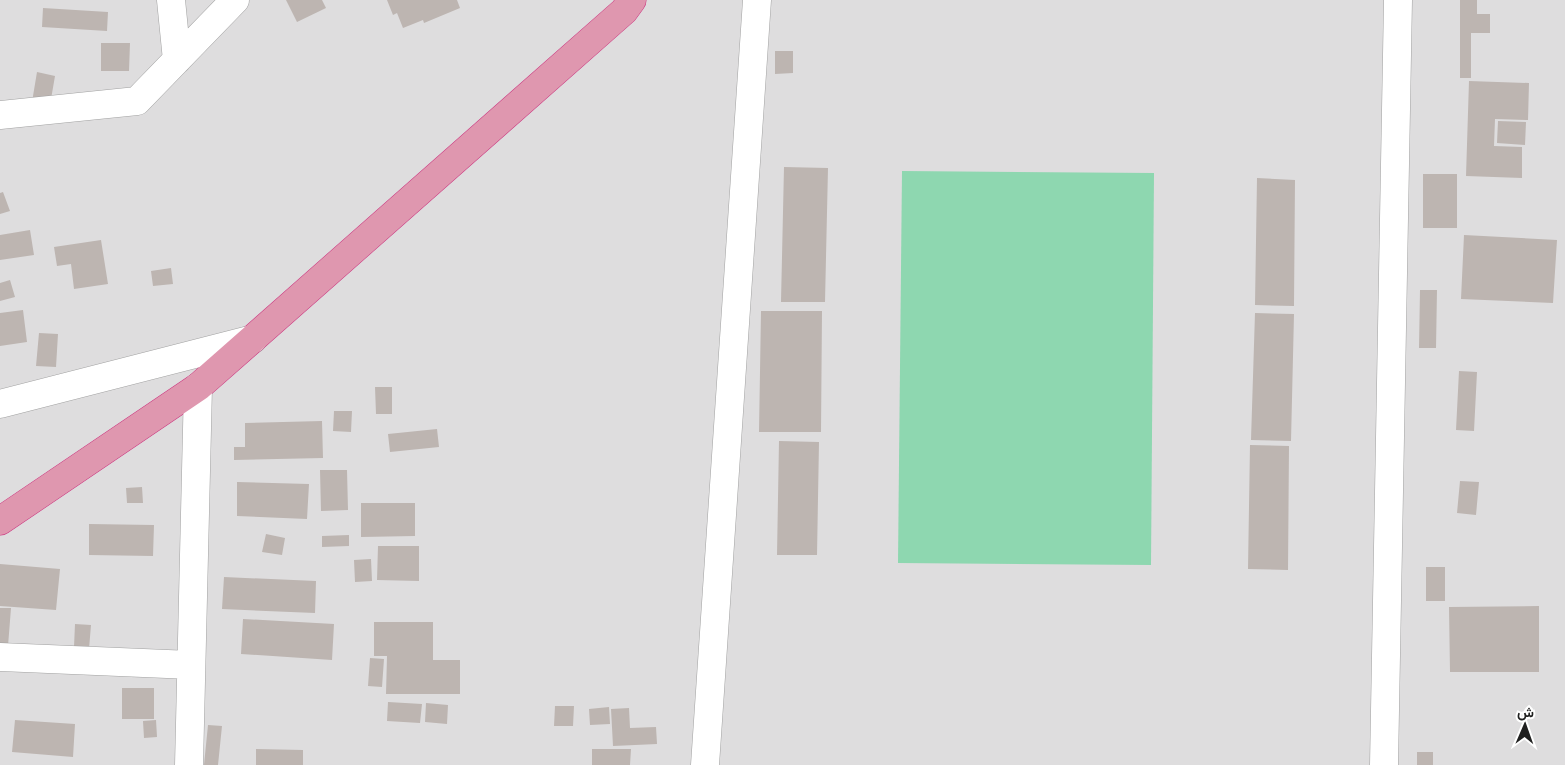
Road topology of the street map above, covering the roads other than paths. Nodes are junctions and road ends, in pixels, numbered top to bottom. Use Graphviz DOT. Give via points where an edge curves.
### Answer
graph roads {
  1 [pos="171,0"];
  2 [pos="235,0"];
  3 [pos="632,0"];
  4 [pos="757,0"];
  5 [pos="1398,0"];
  6 [pos="177,60"];
  7 [pos="0,115"];
  8 [pos="253,339"];
  9 [pos="198,388"];
  10 [pos="0,404"];
  11 [pos="0,521"];
  12 [pos="0,658"];
  13 [pos="191,664"];
  14 [pos="189,765"];
  15 [pos="705,765"];
  16 [pos="1384,765"];
  1 -- 6 [label="street"];
  2 -- 6 [label="street"];
  3 -- 8 [label="highway" via="624,11"];
  4 -- 15 [label="street"];
  5 -- 16 [label="street"];
  6 -- 7 [label="street" via="137,101"];
  8 -- 9 [label="highway"];
  8 -- 10 [label="street"];
  9 -- 11 [label="highway"];
  9 -- 13 [label="street"];
  12 -- 13 [label="street"];
  13 -- 14 [label="street"];
}
